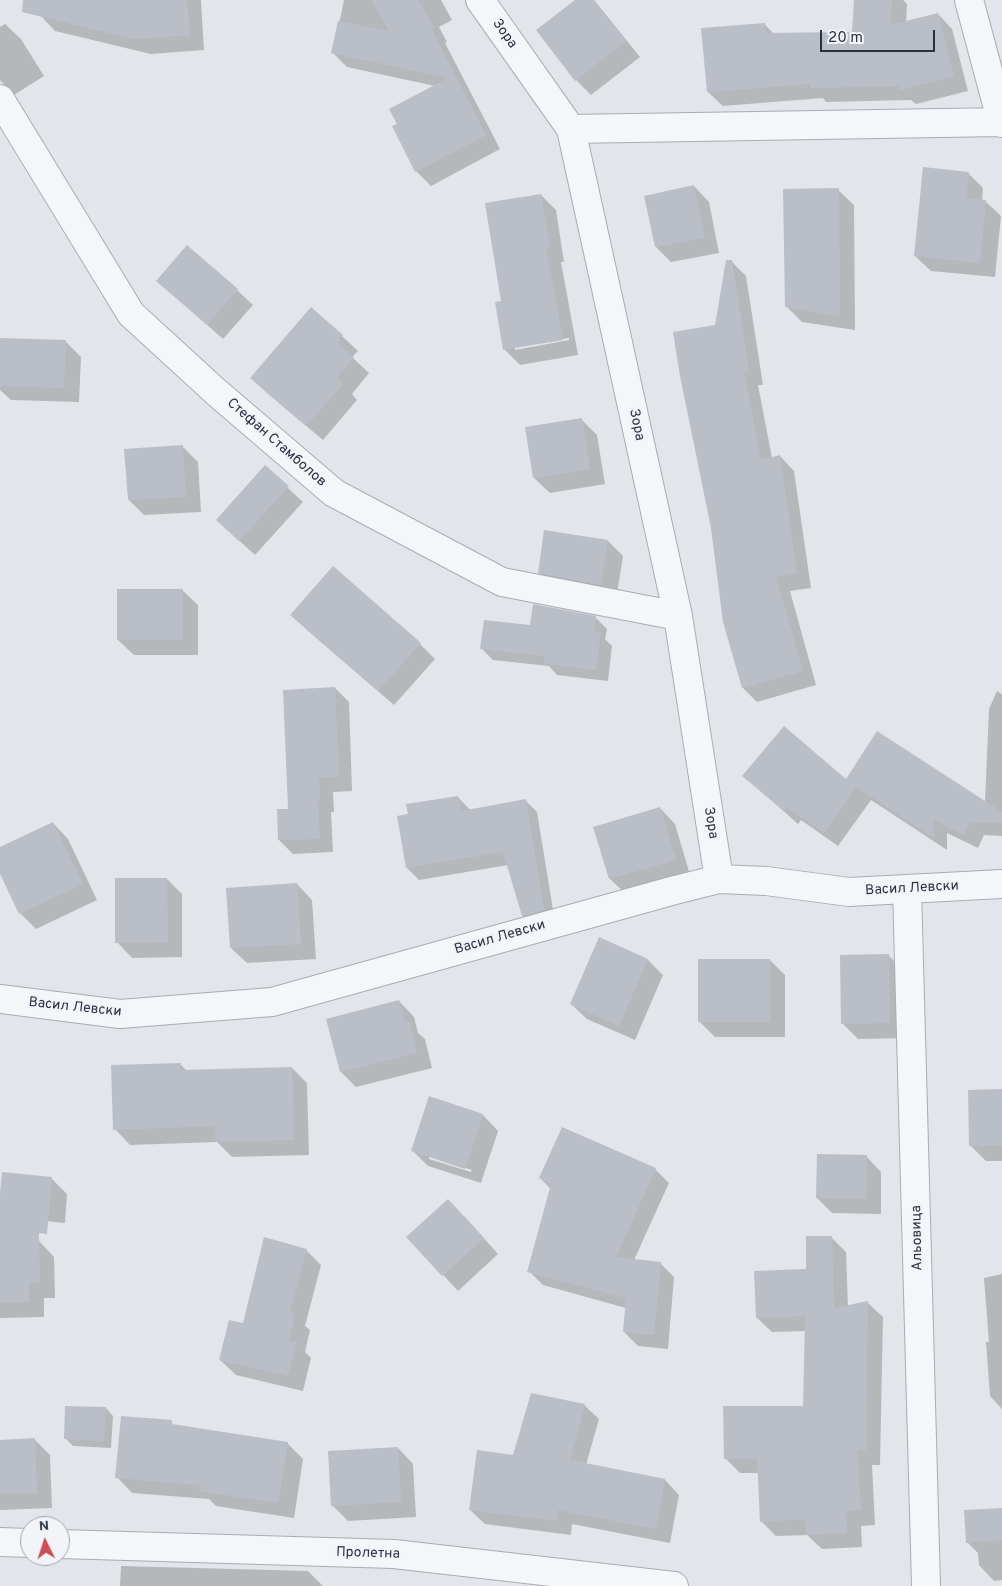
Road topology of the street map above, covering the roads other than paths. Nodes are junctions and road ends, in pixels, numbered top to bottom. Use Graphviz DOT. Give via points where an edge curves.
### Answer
graph roads {
  1 [pos="480,0"];
  2 [pos="970,0"];
  3 [pos="0,100"];
  4 [pos="1002,122"];
  5 [pos="571,129"];
  6 [pos="678,616"];
  7 [pos="719,879"];
  8 [pos="1002,884"];
  9 [pos="907,889"];
  10 [pos="0,1000"];
  11 [pos="0,1542"];
  12 [pos="20,1543"];
  13 [pos="70,1544"];
  14 [pos="674,1586"];
  15 [pos="926,1586"];
  1 -- 5 [label="street, Зора"];
  2 -- 4 [label="street"];
  3 -- 6 [label="street, Стефан Стамболов" via="131,314 334,493 502,582"];
  4 -- 5 [label="street"];
  5 -- 6 [label="street, Зора"];
  6 -- 7 [label="street, Зора"];
  7 -- 9 [label="street, Васил Левски" via="766,881 849,892"];
  7 -- 10 [label="street, Васил Левски" via="272,1002 120,1014"];
  8 -- 9 [label="street, Васил Левски"];
  9 -- 15 [label="street, Альовица"];
  11 -- 12 [label="street"];
  13 -- 14 [label="street, Пролетна" via="394,1554"];
}
